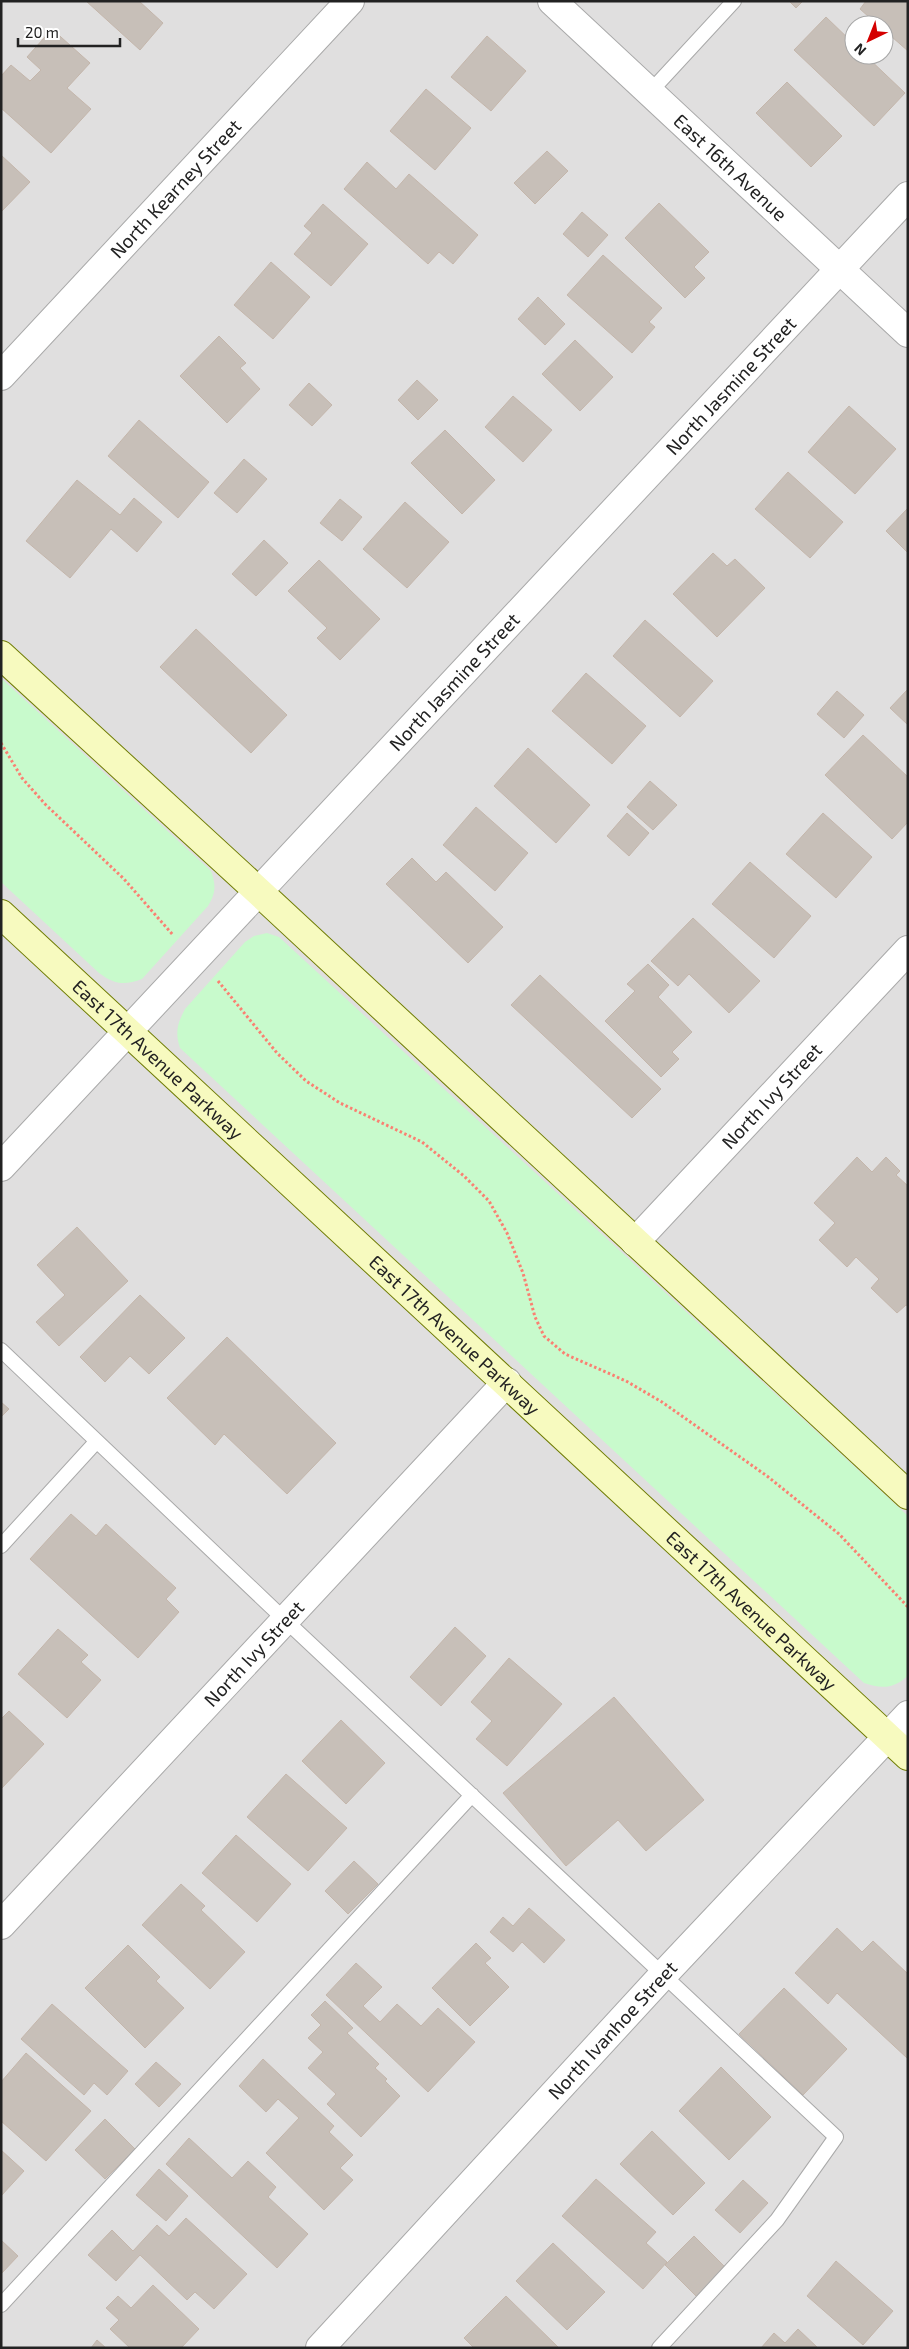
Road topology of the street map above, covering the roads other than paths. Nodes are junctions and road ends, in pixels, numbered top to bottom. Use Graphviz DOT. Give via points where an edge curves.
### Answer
graph roads {
  1 [pos="350,1"];
  2 [pos="552,1"];
  3 [pos="734,1"];
  4 [pos="650,92"];
  5 [pos="908,196"];
  6 [pos="840,269"];
  7 [pos="908,333"];
  8 [pos="1,376"];
  9 [pos="1,655"];
  10 [pos="259,892"];
  11 [pos="1,914"];
  12 [pos="905,960"];
  13 [pos="128,1032"];
  14 [pos="1,1167"];
  15 [pos="635,1242"];
  16 [pos="1,1350"];
  17 [pos="507,1382"];
  18 [pos="96,1442"];
  19 [pos="908,1495"];
  20 [pos="1,1546"];
  21 [pos="285,1620"];
  22 [pos="908,1715"];
  23 [pos="887,1737"];
  24 [pos="908,1756"];
  25 [pos="472,1795"];
  26 [pos="1,1924"];
  27 [pos="664,1974"];
  28 [pos="1,2305"];
  29 [pos="320,2348"];
  30 [pos="659,2348"];
  1 -- 8 [label="street, North Kearney Street"];
  2 -- 4 [label="street, East 16th Avenue"];
  3 -- 4 [label="lane"];
  4 -- 6 [label="street, East 16th Avenue"];
  5 -- 6 [label="street, North Jasmine Street"];
  6 -- 7 [label="street, East 16th Avenue"];
  6 -- 10 [label="street, North Jasmine Street"];
  9 -- 10 [label="main road"];
  10 -- 13 [label="street, North Jasmine Street"];
  10 -- 15 [label="main road"];
  11 -- 13 [label="main road, East 17th Avenue Parkway"];
  12 -- 15 [label="street, North Ivy Street"];
  13 -- 14 [label="street, North Jasmine Street"];
  13 -- 17 [label="main road, East 17th Avenue Parkway"];
  15 -- 19 [label="main road"];
  16 -- 18 [label="lane"];
  17 -- 21 [label="street, North Ivy Street"];
  17 -- 23 [label="main road, East 17th Avenue Parkway"];
  18 -- 20 [label="lane"];
  18 -- 21 [label="lane"];
  21 -- 25 [label="lane"];
  21 -- 26 [label="street, North Ivy Street"];
  22 -- 23 [label="street, North Ivanhoe Street"];
  23 -- 24 [label="main road, East 17th Avenue Parkway"];
  23 -- 27 [label="street, North Ivanhoe Street"];
  25 -- 27 [label="lane"];
  25 -- 28 [label="lane"];
  27 -- 29 [label="street, North Ivanhoe Street"];
  27 -- 30 [label="lane" via="836,2137 777,2220"];
}
